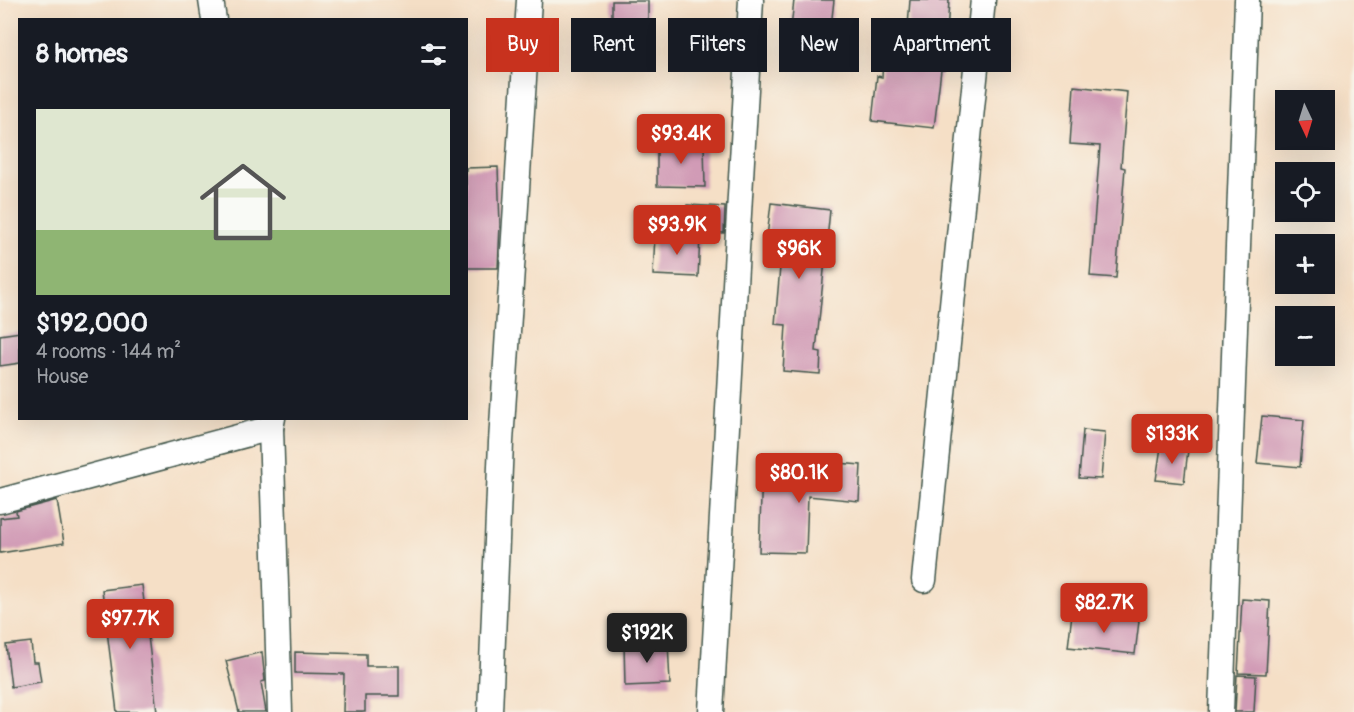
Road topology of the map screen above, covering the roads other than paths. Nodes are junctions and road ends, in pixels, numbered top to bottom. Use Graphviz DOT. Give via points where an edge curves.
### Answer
graph roads {
  1 [pos="212,0"];
  2 [pos="529,0"];
  3 [pos="751,0"];
  4 [pos="983,0"];
  5 [pos="1247,0"];
  6 [pos="214,18"];
  7 [pos="272,423"];
  8 [pos="0,501"];
  9 [pos="924,580"];
  10 [pos="280,712"];
  11 [pos="490,712"];
  12 [pos="711,712"];
  13 [pos="1221,712"];
  1 -- 6 [label="street"];
  2 -- 11 [label="street" via="501,442"];
  3 -- 12 [label="street"];
  4 -- 9 [label="street"];
  5 -- 13 [label="street"];
  7 -- 8 [label="street"];
  7 -- 10 [label="street"];
}
